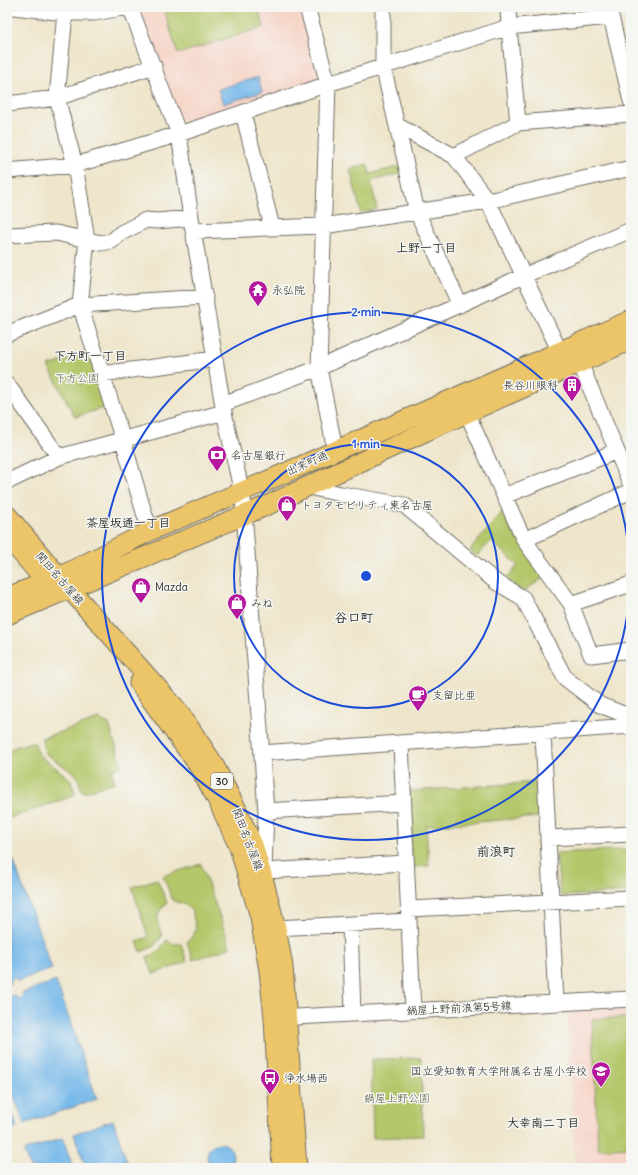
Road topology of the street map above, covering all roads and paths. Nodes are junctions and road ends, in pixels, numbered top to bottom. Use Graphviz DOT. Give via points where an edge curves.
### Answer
graph roads {
  1 [pos="14,7"];
  2 [pos="129,7"];
  3 [pos="307,7"];
  4 [pos="383,7"];
  5 [pos="508,7"];
  6 [pos="609,12"];
  7 [pos="65,13"];
  8 [pos="509,27"];
  9 [pos="154,66"];
  10 [pos="383,66"];
  11 [pos="328,84"];
  12 [pos="57,98"];
  13 [pos="631,101"];
  14 [pos="7,104"];
  15 [pos="243,113"];
  16 [pos="631,114"];
  17 [pos="518,123"];
  18 [pos="398,126"];
  19 [pos="179,134"];
  20 [pos="454,156"];
  21 [pos="75,165"];
  22 [pos="631,168"];
  23 [pos="7,171"];
  24 [pos="488,201"];
  25 [pos="417,212"];
  26 [pos="193,224"];
  27 [pos="323,226"];
  28 [pos="272,227"];
  29 [pos="631,230"];
  30 [pos="7,235"];
  31 [pos="87,240"];
  32 [pos="523,276"];
  33 [pos="205,297"];
  34 [pos="80,305"];
  35 [pos="460,305"];
  36 [pos="631,320"];
  37 [pos="7,334"];
  38 [pos="631,340"];
  39 [pos="560,352"];
  40 [pos="215,359"];
  41 [pos="580,363"];
  42 [pos="319,368"];
  43 [pos="101,374"];
  44 [pos="7,384"];
  45 [pos="223,408"];
  46 [pos="467,413"];
  47 [pos="122,440"];
  48 [pos="335,450"];
  49 [pos="616,452"];
  50 [pos="59,457"];
  51 [pos="7,482"];
  52 [pos="631,485"];
  53 [pos="309,487"];
  54 [pos="241,491"];
  55 [pos="631,491"];
  56 [pos="504,496"];
  57 [pos="7,514"];
  58 [pos="244,516"];
  59 [pos="152,530"];
  60 [pos="7,536"];
  61 [pos="524,540"];
  62 [pos="631,584"];
  63 [pos="58,585"];
  64 [pos="7,597"];
  65 [pos="571,604"];
  66 [pos="7,615"];
  67 [pos="631,650"];
  68 [pos="631,717"];
  69 [pos="631,726"];
  70 [pos="543,733"];
  71 [pos="401,743"];
  72 [pos="262,753"];
  73 [pos="403,803"];
  74 [pos="266,811"];
  75 [pos="631,834"];
  76 [pos="548,838"];
  77 [pos="406,863"];
  78 [pos="260,881"];
  79 [pos="631,898"];
  80 [pos="551,902"];
  81 [pos="409,915"];
  82 [pos="350,925"];
  83 [pos="276,928"];
  84 [pos="631,999"];
  85 [pos="556,1003"];
  86 [pos="413,1010"];
  87 [pos="353,1013"];
  88 [pos="281,1018"];
  89 [pos="282,1168"];
  90 [pos="296,1168"];
  1 -- 7 [label="street"];
  2 -- 7 [label="street" via="94,13"];
  2 -- 9 [label="street"];
  3 -- 11 [label="street"];
  4 -- 10 [label="street"];
  5 -- 8 [label="street"];
  6 -- 8 [label="street"];
  6 -- 13 [label="street"];
  7 -- 12 [label="street"];
  8 -- 10 [label="street"];
  8 -- 17 [label="street"];
  9 -- 12 [label="street"];
  9 -- 19 [label="street"];
  10 -- 11 [label="street"];
  10 -- 18 [label="street"];
  11 -- 15 [label="street"];
  11 -- 27 [label="street"];
  12 -- 14 [label="street"];
  12 -- 21 [label="street"];
  15 -- 19 [label="street"];
  15 -- 28 [label="street"];
  16 -- 17 [label="street"];
  17 -- 20 [label="street"];
  18 -- 20 [label="street"];
  18 -- 25 [label="street"];
  19 -- 21 [label="street"];
  19 -- 26 [label="street"];
  20 -- 24 [label="street"];
  21 -- 23 [label="street"];
  21 -- 31 [label="street"];
  22 -- 24 [label="street"];
  24 -- 25 [label="street"];
  24 -- 32 [label="street"];
  25 -- 27 [label="street"];
  25 -- 35 [label="street"];
  26 -- 28 [label="street"];
  26 -- 31 [label="street" via="146,220 121,233 112,241 101,243"];
  26 -- 33 [label="street"];
  27 -- 28 [label="street"];
  27 -- 42 [label="street"];
  29 -- 32 [label="street"];
  30 -- 31 [label="street" via="56,233"];
  31 -- 34 [label="street"];
  32 -- 35 [label="street"];
  32 -- 39 [label="street"];
  33 -- 34 [label="street"];
  33 -- 40 [label="street"];
  34 -- 37 [label="street"];
  34 -- 43 [label="street"];
  35 -- 42 [label="street"];
  36 -- 39 [label="main road, 出来町通"];
  38 -- 41 [label="main road, 出来町通"];
  39 -- 48 [label="main road, 出来町通"];
  40 -- 43 [label="street"];
  40 -- 45 [label="street"];
  41 -- 46 [label="main road, 出来町通"];
  41 -- 49 [label="street"];
  42 -- 45 [label="street"];
  42 -- 48 [label="street"];
  43 -- 47 [label="street"];
  44 -- 50 [label="street"];
  45 -- 47 [label="street"];
  45 -- 54 [label="street"];
  46 -- 53 [label="main road, 出来町通"];
  46 -- 56 [label="street"];
  47 -- 50 [label="street"];
  47 -- 59 [label="street" via="145,516"];
  48 -- 54 [label="main road, 出来町通"];
  49 -- 52 [label="street"];
  49 -- 56 [label="street"];
  50 -- 51 [label="street"];
  53 -- 58 [label="main road, 出来町通"];
  53 -- 68 [label="street" via="404,505 496,582 523,598 565,678 600,705"];
  54 -- 58 [label="street"];
  54 -- 59 [label="main road, 出来町通"];
  55 -- 61 [label="street"];
  56 -- 61 [label="street"];
  57 -- 63 [label="main road, 関田名古屋線 / 30"];
  58 -- 63 [label="main road, 出来町通"];
  58 -- 72 [label="street"];
  59 -- 63 [label="main road, 出来町通"];
  60 -- 63 [label="main road, 関田名古屋線 / 30"];
  61 -- 65 [label="street"];
  62 -- 65 [label="street"];
  63 -- 64 [label="main road, 出来町通"];
  63 -- 66 [label="main road, 出来町通"];
  63 -- 78 [label="main road, 関田名古屋線 / 30" via="145,691 197,763 239,847"];
  65 -- 67 [label="street" via="591,655"];
  69 -- 70 [label="street"];
  70 -- 71 [label="street"];
  70 -- 76 [label="street"];
  71 -- 72 [label="street"];
  71 -- 73 [label="street"];
  72 -- 74 [label="street"];
  73 -- 74 [label="street"];
  73 -- 77 [label="street"];
  74 -- 78 [label="street"];
  75 -- 76 [label="street"];
  76 -- 80 [label="street"];
  77 -- 78 [label="street"];
  77 -- 81 [label="street"];
  78 -- 83 [label="main road, 関田名古屋線 / 30"];
  78 -- 88 [label="main road, 関田名古屋線 / 30" via="260,917 269,971"];
  79 -- 80 [label="street"];
  80 -- 81 [label="street"];
  80 -- 85 [label="street"];
  81 -- 82 [label="street"];
  81 -- 86 [label="street"];
  82 -- 83 [label="street"];
  82 -- 87 [label="street"];
  83 -- 88 [label="main road, 関田名古屋線 / 30" via="283,966"];
  84 -- 85 [label="street, 鍋屋上野前浪第5号線"];
  85 -- 86 [label="street, 鍋屋上野前浪第5号線"];
  86 -- 87 [label="street, 鍋屋上野前浪第5号線"];
  87 -- 88 [label="street, 鍋屋上野前浪第5号線"];
  88 -- 89 [label="main road, 関田名古屋線 / 30"];
  88 -- 90 [label="main road, 関田名古屋線 / 30"];
}
